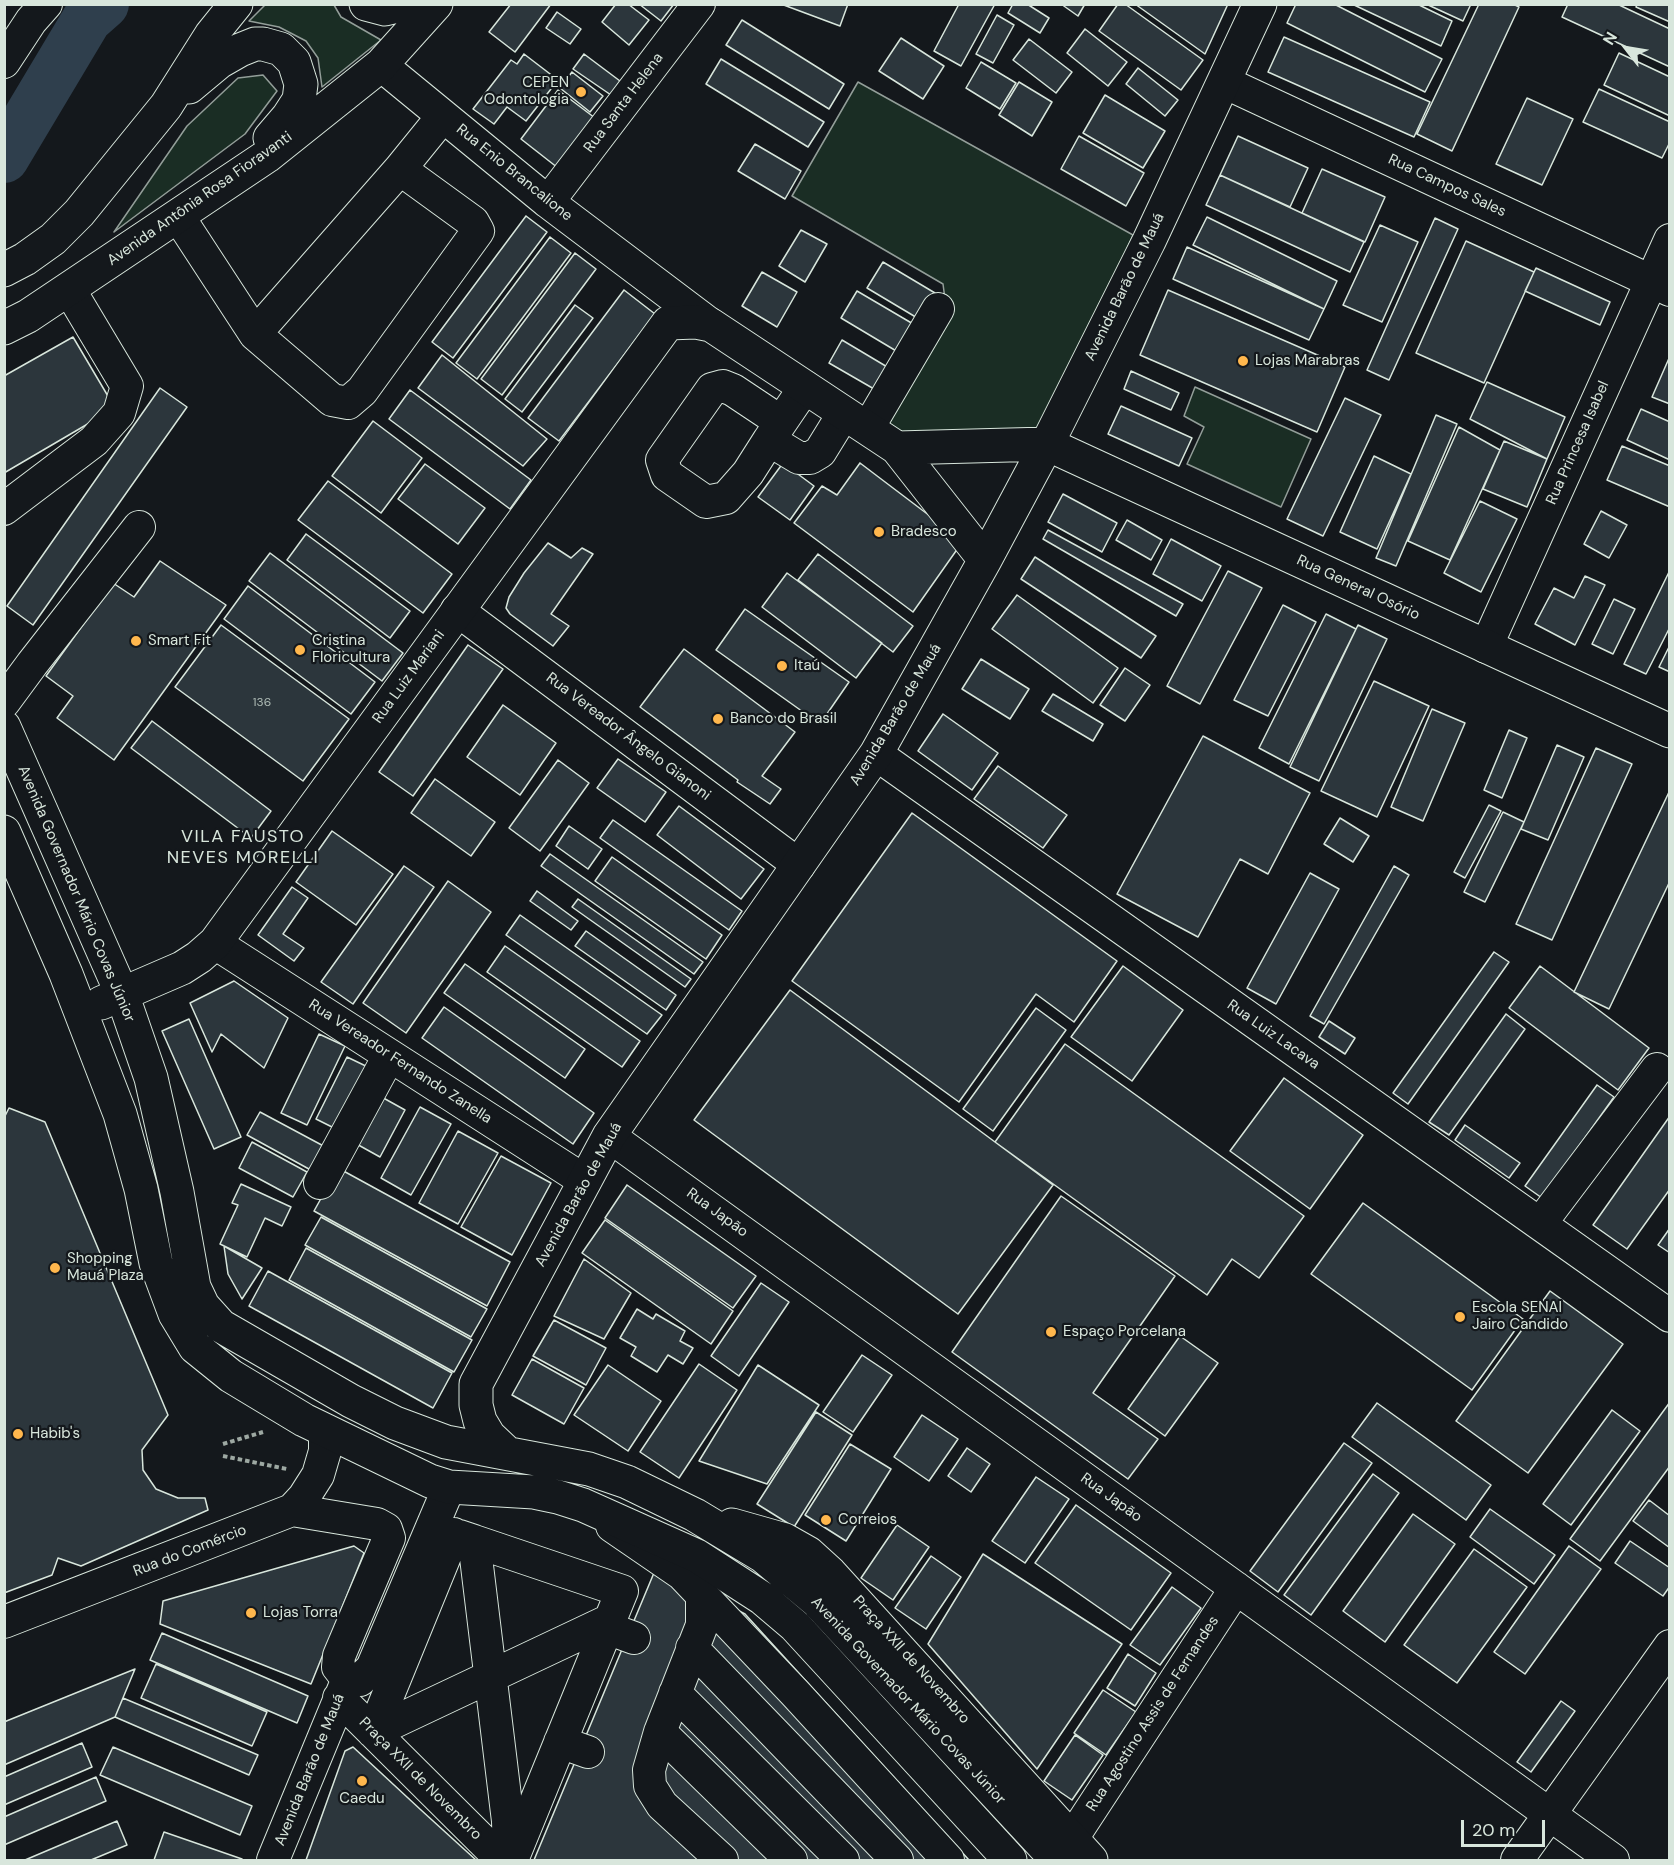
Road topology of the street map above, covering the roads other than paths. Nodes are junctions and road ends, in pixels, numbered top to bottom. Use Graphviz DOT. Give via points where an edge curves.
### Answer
graph roads {
  1 [pos="46,4"];
  2 [pos="236,4"];
  3 [pos="366,4"];
  4 [pos="406,4"];
  5 [pos="436,4"];
  6 [pos="699,4"];
  7 [pos="1260,4"];
  8 [pos="4,62"];
  9 [pos="381,65"];
  10 [pos="1224,82"];
  11 [pos="166,106"];
  12 [pos="442,116"];
  13 [pos="400,169"];
  14 [pos="223,187"];
  15 [pos="548,202"];
  16 [pos="178,216"];
  17 [pos="1670,240"];
  18 [pos="4,270"];
  19 [pos="648,278"];
  20 [pos="1660,286"];
  21 [pos="69,288"];
  22 [pos="938,309"];
  23 [pos="668,323"];
  24 [pos="711,325"];
  25 [pos="4,328"];
  26 [pos="255,333"];
  27 [pos="805,387"];
  28 [pos="856,421"];
  29 [pos="1047,444"];
  30 [pos="897,448"];
  31 [pos="4,509"];
  32 [pos="139,527"];
  33 [pos="986,560"];
  34 [pos="457,610"];
  35 [pos="1486,647"];
  36 [pos="4,702"];
  37 [pos="4,727"];
  38 [pos="1670,731"];
  39 [pos="876,754"];
  40 [pos="4,758"];
  41 [pos="42,814"];
  42 [pos="4,832"];
  43 [pos="799,865"];
  44 [pos="214,943"];
  45 [pos="122,994"];
  46 [pos="80,1012"];
  47 [pos="389,1056"];
  48 [pos="1657,1069"];
  49 [pos="609,1136"];
  50 [pos="585,1181"];
  51 [pos="320,1183"];
  52 [pos="1540,1224"];
  53 [pos="1670,1316"];
  54 [pos="325,1431"];
  55 [pos="507,1453"];
  56 [pos="449,1487"];
  57 [pos="583,1505"];
  58 [pos="292,1510"];
  59 [pos="694,1515"];
  60 [pos="454,1534"];
  61 [pos="1236,1588"];
  62 [pos="702,1596"];
  63 [pos="4,1622"];
  64 [pos="617,1629"];
  65 [pos="1670,1646"];
  66 [pos="692,1648"];
  67 [pos="490,1677"];
  68 [pos="344,1689"];
  69 [pos="675,1693"];
  70 [pos="373,1732"];
  71 [pos="660,1732"];
  72 [pos="1550,1816"];
  73 [pos="1073,1854"];
  74 [pos="273,1860"];
  75 [pos="502,1860"];
  76 [pos="510,1860"];
  77 [pos="722,1860"];
  78 [pos="791,1860"];
  79 [pos="843,1860"];
  80 [pos="897,1860"];
  81 [pos="948,1860"];
  82 [pos="1010,1860"];
  83 [pos="1517,1860"];
  84 [pos="1613,1860"];
  1 -- 8 [label="street"];
  2 -- 11 [label="main road"];
  3 -- 4 [label="main road" via="385,9"];
  5 -- 9 [label="main road, Avenida Antônia Rosa Fioravanti"];
  6 -- 15 [label="street, Rua Santa Helena"];
  7 -- 10 [label="main road, Avenida Barão de Mauá"];
  9 -- 12 [label="street, Rua Enio Brancalione"];
  9 -- 14 [label="main road, Avenida Antônia Rosa Fioravanti"];
  10 -- 20 [label="street, Rua Campos Sales"];
  10 -- 29 [label="main road, Avenida Barão de Mauá"];
  11 -- 14 [label="main road" via="219,62 255,44 281,49 294,62 301,84 299,100"];
  11 -- 18 [label="main road" via="79,213 25,259"];
  12 -- 13 [label="street"];
  12 -- 15 [label="street, Rua Enio Brancalione"];
  13 -- 26 [label="street"];
  13 -- 26 [label="street" via="473,222 478,231 362,392 348,403 332,400"];
  14 -- 16 [label="main road, Avenida Antônia Rosa Fioravanti"];
  15 -- 19 [label="street, Rua Enio Brancalione"];
  16 -- 21 [label="main road, Avenida Antônia Rosa Fioravanti"];
  16 -- 26 [label="street"];
  17 -- 20 [label="street, Rua Princesa Isabel"];
  19 -- 23 [label="street, Rua Enio Brancalione"];
  19 -- 24 [label="street, Rua Enio Brancalione"];
  20 -- 35 [label="street, Rua Princesa Isabel"];
  21 -- 25 [label="main road, Avenida Antônia Rosa Fioravanti"];
  21 -- 31 [label="street" via="127,386 119,413 94,441"];
  22 -- 28 [label="street"];
  23 -- 24 [label="main road"];
  23 -- 34 [label="main road, Rua Luiz Mariani"];
  24 -- 27 [label="main road, Rua Enio Brancalione"];
  27 -- 28 [label="main road, Rua Enio Brancalione"];
  27 -- 28 [label="street" via="775,431 800,458 820,452"];
  28 -- 30 [label="main road, Rua Enio Brancalione"];
  29 -- 30 [label="main road"];
  29 -- 33 [label="main road, Avenida Barão de Mauá"];
  29 -- 35 [label="main road, Rua General Osório"];
  30 -- 33 [label="main road, Rua Enio Brancalione"];
  32 -- 36 [label="street"];
  33 -- 39 [label="main road, Avenida Barão de Mauá"];
  34 -- 43 [label="street, Rua Vereador Ângelo Gianoni"];
  34 -- 44 [label="main road, Rua Luiz Mariani"];
  35 -- 38 [label="main road, Rua General Osório"];
  37 -- 41 [label="main road, Avenida Governador Mário Covas Júnior"];
  39 -- 43 [label="main road, Avenida Barão de Mauá"];
  39 -- 52 [label="street, Rua Luiz Lacava"];
  40 -- 41 [label="main road" via="19,792"];
  41 -- 45 [label="main road, Avenida Governador Mário Covas Júnior"];
  42 -- 46 [label="main road"];
  43 -- 49 [label="main road, Avenida Barão de Mauá"];
  44 -- 45 [label="main road, Rua Luiz Mariani" via="182,968"];
  44 -- 47 [label="street, Rua Vereador Fernando Zanella"];
  45 -- 46 [label="main road, Rua Luiz Mariani"];
  45 -- 55 [label="main road, Avenida Governador Mário Covas Júnior" via="151,1078 194,1287 203,1306 221,1326 395,1423 446,1442"];
  46 -- 54 [label="main road" via="120,1114 156,1263 175,1314 195,1347 231,1376"];
  47 -- 50 [label="street, Rua Vereador Fernando Zanella"];
  47 -- 51 [label="street"];
  48 -- 52 [label="street"];
  49 -- 50 [label="main road, Avenida Barão de Mauá"];
  49 -- 61 [label="street, Rua Japão"];
  50 -- 55 [label="main road, Avenida Barão de Mauá" via="477,1384 480,1421"];
  52 -- 53 [label="street, Rua Luiz Lacava"];
  54 -- 56 [label="main road"];
  54 -- 58 [label="street" via="325,1451 318,1475"];
  55 -- 59 [label="main road, Avenida Governador Mário Covas Júnior" via="589,1469 627,1482"];
  56 -- 57 [label="main road" via="534,1492"];
  56 -- 60 [label="street, Avenida Barão de Mauá"];
  57 -- 62 [label="street" via="682,1574"];
  57 -- 82 [label="main road" via="697,1556 762,1598 795,1626"];
  58 -- 63 [label="street, Rua do Comércio"];
  58 -- 68 [label="street, Avenida Barão de Mauá" via="377,1524 386,1529 390,1538 339,1656"];
  59 -- 73 [label="main road, Avenida Governador Mário Covas Júnior" via="763,1556 817,1601"];
  59 -- 73 [label="main road, Praça XXII de Novembro" via="785,1540 808,1553 850,1592"];
  60 -- 64 [label="street" via="622,1590"];
  60 -- 67 [label="street"];
  60 -- 68 [label="street, Avenida Barão de Mauá" via="372,1668"];
  60 -- 70 [label="street"];
  61 -- 72 [label="street, Rua Japão"];
  61 -- 73 [label="street, Rua Agostino Assis de Fernandes"];
  62 -- 66 [label="street" via="702,1625"];
  62 -- 81 [label="street"];
  64 -- 67 [label="street"];
  64 -- 76 [label="street" via="574,1747"];
  65 -- 72 [label="street"];
  66 -- 69 [label="street"];
  66 -- 80 [label="street"];
  67 -- 70 [label="street"];
  67 -- 76 [label="street"];
  68 -- 70 [label="street, Praça XXII de Novembro"];
  68 -- 74 [label="street, Avenida Barão de Mauá"];
  69 -- 71 [label="street"];
  69 -- 79 [label="street"];
  70 -- 75 [label="street, Praça XXII de Novembro"];
  71 -- 77 [label="street" via="649,1770 650,1786 662,1805"];
  71 -- 78 [label="street"];
  72 -- 83 [label="street"];
  72 -- 84 [label="street, Rua Japão"];
}
